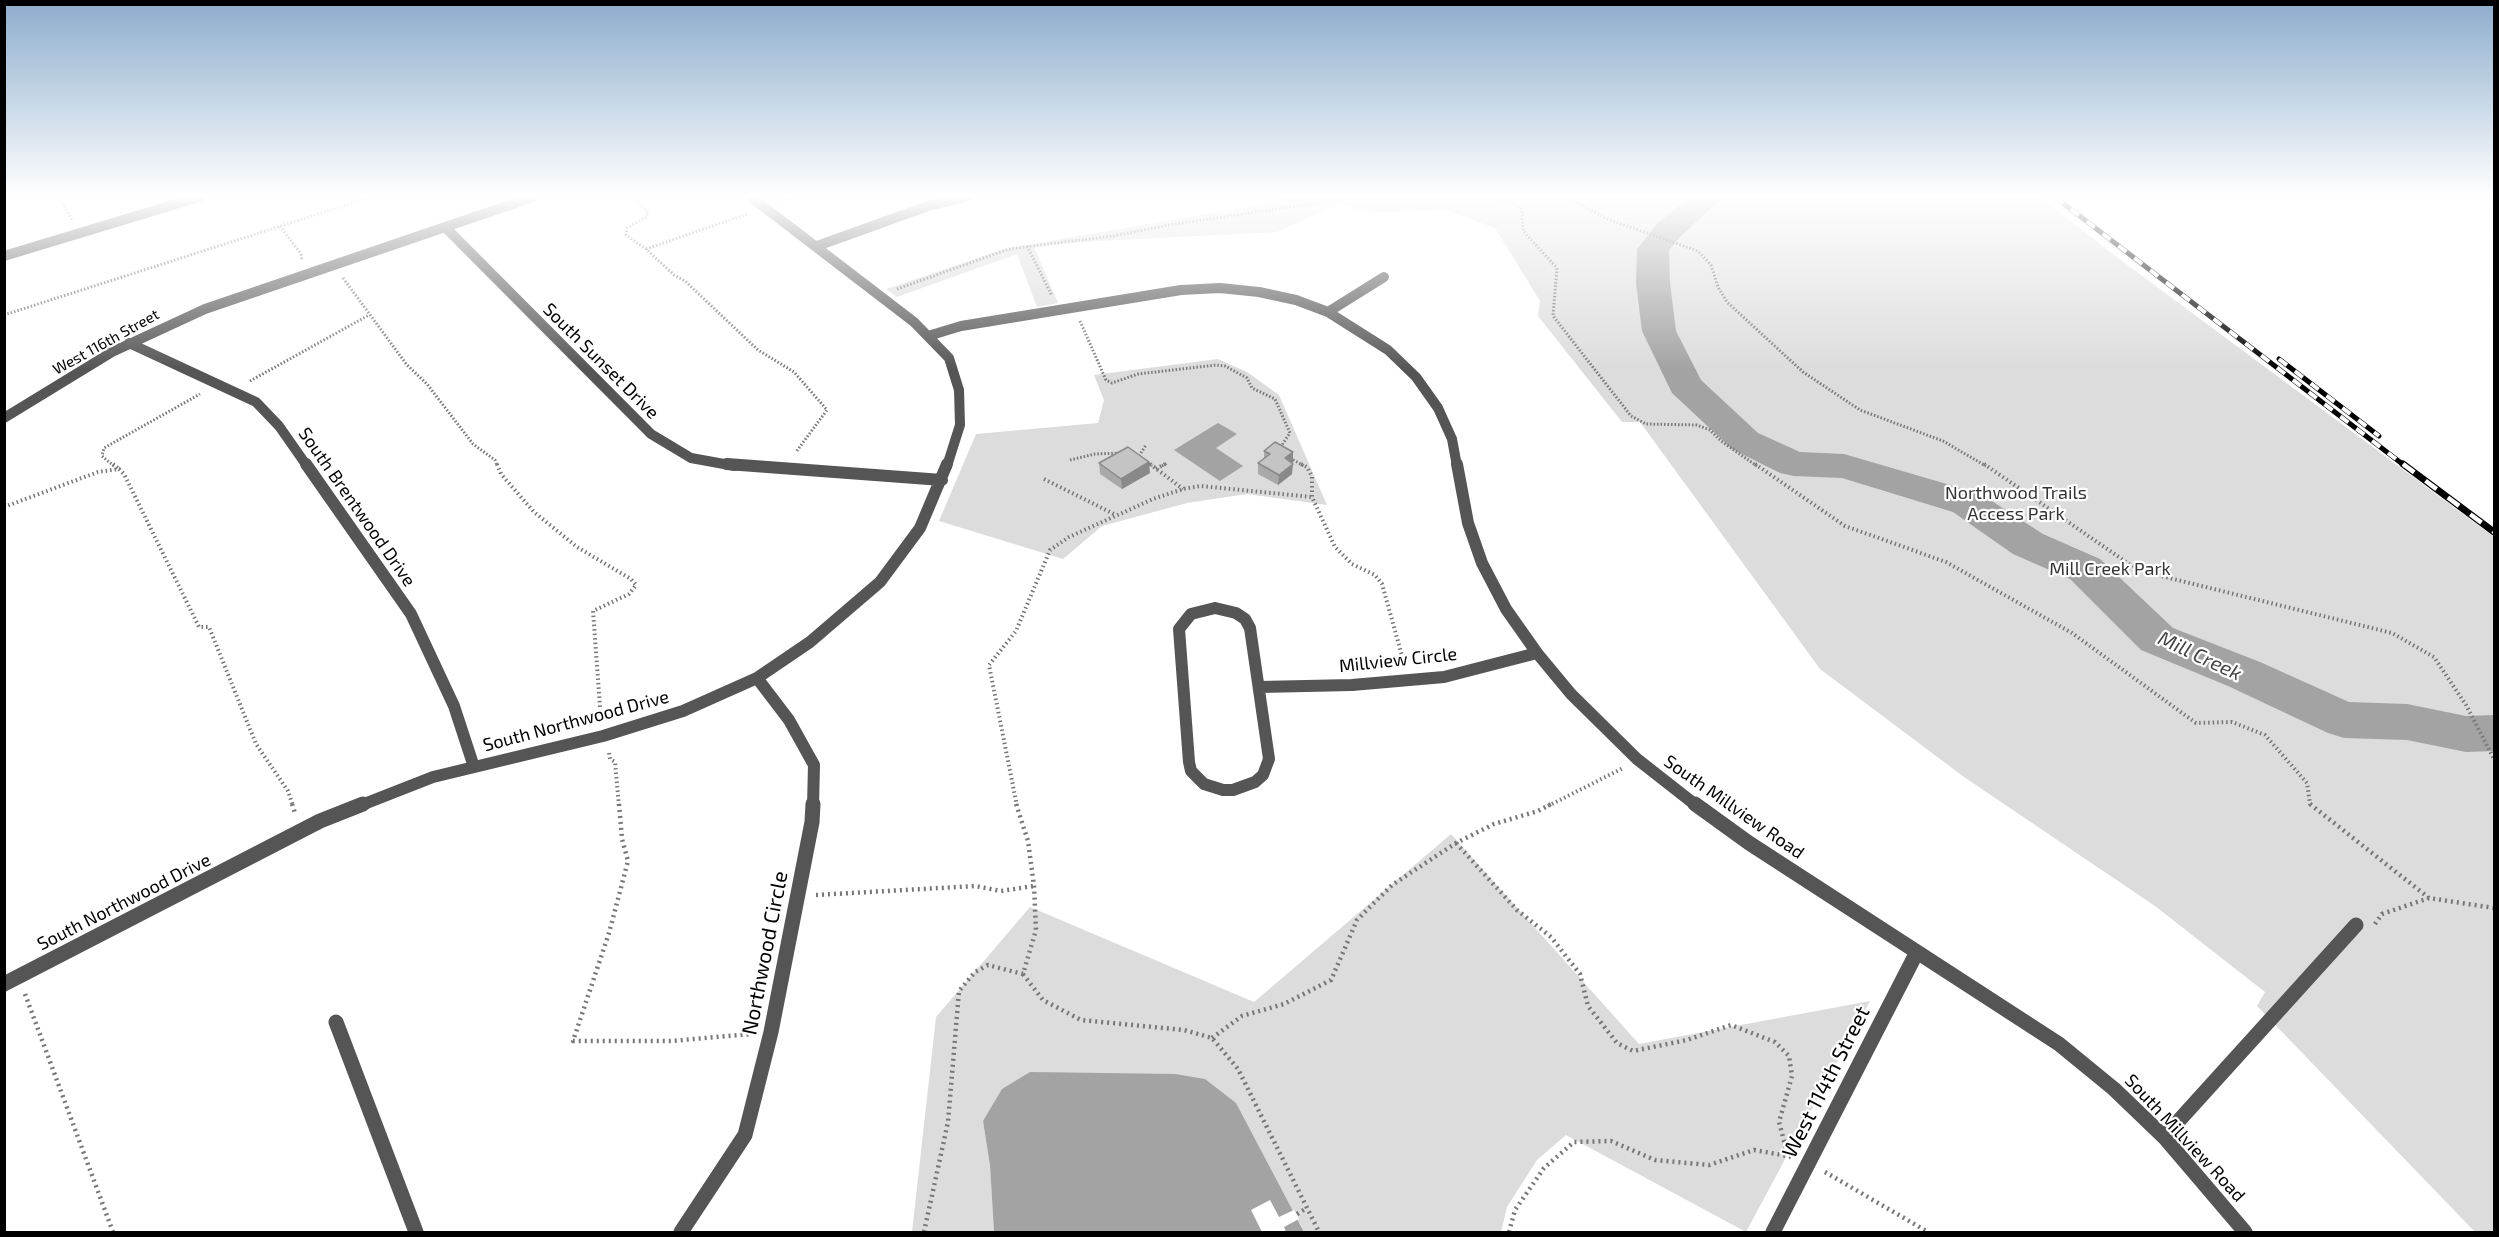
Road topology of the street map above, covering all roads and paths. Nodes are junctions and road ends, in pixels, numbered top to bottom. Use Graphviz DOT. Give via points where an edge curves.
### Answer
graph roads {
  1 [pos="191,255"];
  2 [pos="300,255"];
  3 [pos="365,255"];
  4 [pos="473,255"];
  5 [pos="652,255"];
  6 [pos="828,255"];
  7 [pos="993,255"];
  8 [pos="1032,255"];
  9 [pos="1545,255"];
  10 [pos="1703,255"];
  11 [pos="320,270"];
  12 [pos="1384,277"];
  13 [pos="879,295"];
  14 [pos="1063,309"];
  15 [pos="1328,312"];
  16 [pos="4,315"];
  17 [pos="928,336"];
  18 [pos="129,343"];
  19 [pos="4,418"];
  20 [pos="1146,445"];
  21 [pos="1095,454"];
  22 [pos="1139,456"];
  23 [pos="1070,460"];
  24 [pos="1104,460"];
  25 [pos="1167,463"];
  26 [pos="784,469"];
  27 [pos="1156,469"];
  28 [pos="1044,479"];
  29 [pos="942,480"];
  30 [pos="1183,489"];
  31 [pos="1312,497"];
  32 [pos="4,507"];
  33 [pos="1116,515"];
  34 [pos="1537,653"];
  35 [pos="757,678"];
  36 [pos="1400,681"];
  37 [pos="1260,687"];
  38 [pos="603,736"];
  39 [pos="1637,759"];
  40 [pos="2494,759"];
  41 [pos="474,766"];
  42 [pos="301,831"];
  43 [pos="1456,843"];
  44 [pos="1034,886"];
  45 [pos="798,896"];
  46 [pos="2429,897"];
  47 [pos="2494,908"];
  48 [pos="2356,925"];
  49 [pos="1917,951"];
  50 [pos="1023,974"];
  51 [pos="19,977"];
  52 [pos="4,984"];
  53 [pos="336,1022"];
  54 [pos="771,1032"];
  55 [pos="1212,1038"];
  56 [pos="2164,1137"];
  57 [pos="1788,1156"];
  58 [pos="1807,1164"];
  59 [pos="1307,1208"];
  60 [pos="1297,1214"];
  61 [pos="113,1233"];
  62 [pos="416,1233"];
  63 [pos="681,1233"];
  64 [pos="924,1233"];
  65 [pos="1319,1233"];
  66 [pos="1509,1233"];
  67 [pos="1773,1233"];
  68 [pos="1928,1233"];
  69 [pos="2246,1233"];
  1 -- 16 [label="path"];
  2 -- 11 [label="path" via="303,264"];
  3 -- 11 [label="street, West 116th Street"];
  4 -- 26 [label="street, South Sunset Drive" via="651,434 692,458"];
  5 -- 26 [label="path" via="758,350 794,372 827,411"];
  6 -- 13 [label="street, South Northwood Drive"];
  7 -- 13 [label="path"];
  8 -- 14 [label="path" via="1053,304"];
  9 -- 46 [label="path" via="1557,268 1553,316 1631,416 1646,424 1697,425 1710,430 1845,526 1946,562 2072,633 2196,723 2232,722 2265,735 2307,783 2310,804"];
  10 -- 40 [label="path" via="1727,302 1803,372 1860,410 1972,456 2129,564 2153,574 2392,633 2434,657 2466,705"];
  11 -- 18 [label="street, West 116th Street" via="205,309"];
  11 -- 38 [label="path" via="345,279 406,365 427,384 473,444 495,460 501,474 534,512 577,547 636,585 629,594 593,611"];
  12 -- 15 [label="street"];
  13 -- 17 [label="street, South Northwood Drive"];
  14 -- 15 [label="street, South Millview Road" via="1180,290 1220,288 1296,300"];
  14 -- 17 [label="street, South Millview Road" via="961,326"];
  14 -- 31 [label="path" via="1079,319 1106,380 1112,384 1138,374 1216,365 1247,378 1252,388 1270,395 1290,433 1279,450 1307,467 1312,477"];
  15 -- 34 [label="street, South Millview Road" via="1388,350 1416,377 1438,408 1452,440 1468,523 1482,563 1506,609"];
  17 -- 29 [label="street, South Northwood Drive" via="949,358 959,390 960,425"];
  18 -- 19 [label="street, West 116th Street"];
  18 -- 41 [label="street, South Brentwood Drive" via="256,402 279,426 411,614 454,706"];
  20 -- 22 [label="path"];
  21 -- 22 [label="path" via="1122,452"];
  21 -- 23 [label="path"];
  21 -- 24 [label="path"];
  22 -- 27 [label="path"];
  25 -- 27 [label="path"];
  26 -- 29 [label="street, South Sunset Drive"];
  27 -- 30 [label="path"];
  28 -- 33 [label="path"];
  29 -- 35 [label="street, South Northwood Drive" via="920,528 880,582 810,642"];
  30 -- 31 [label="path" via="1201,486"];
  30 -- 33 [label="path"];
  31 -- 36 [label="path" via="1335,547 1382,584 1405,666"];
  32 -- 42 [label="path" via="98,472 119,469 124,474 199,627 209,627 256,744 288,791"];
  33 -- 44 [label="path" via="1050,550 1016,631 989,665 1013,795 1028,841"];
  34 -- 36 [label="street, Millview Circle" via="1444,677"];
  34 -- 39 [label="street, South Millview Road" via="1571,694"];
  35 -- 38 [label="street, South Northwood Drive" via="683,711"];
  35 -- 45 [label="street, Northwood Circle" via="789,720 814,765 812,822"];
  36 -- 37 [label="street, Millview Circle"];
  37 -- 37 [label="street" via="1269,759 1263,775 1233,790 1204,784 1191,771 1189,762 1178,637 1184,620 1202,609 1215,608 1245,619"];
  38 -- 41 [label="street, South Northwood Drive"];
  38 -- 54 [label="path" via="610,759 615,762 622,839 628,861 573,1041 671,1041"];
  39 -- 43 [label="path" via="1538,811 1494,824"];
  39 -- 49 [label="street, South Millview Road" via="1749,843"];
  41 -- 42 [label="street, South Northwood Drive" via="433,777"];
  42 -- 51 [label="street, South Northwood Drive"];
  43 -- 55 [label="path" via="1392,885 1357,920 1331,980 1284,1004 1242,1016"];
  43 -- 57 [label="path" via="1516,910 1558,946 1580,974 1588,1006 1617,1043 1633,1051 1687,1040 1731,1025 1775,1042 1789,1056 1792,1076 1779,1122"];
  44 -- 45 [label="path" via="1001,891 975,886"];
  44 -- 50 [label="path" via="1036,930"];
  45 -- 54 [label="street, Northwood Circle"];
  46 -- 47 [label="path"];
  46 -- 48 [label="path" via="2382,914 2371,928"];
  48 -- 56 [label="street"];
  49 -- 56 [label="street, South Millview Road" via="2059,1044"];
  49 -- 58 [label="street, West 114th Street"];
  50 -- 55 [label="path" via="1043,1000 1081,1020 1184,1030"];
  50 -- 64 [label="path" via="988,965 975,972 959,991 948,1122"];
  51 -- 52 [label="street, South Northwood Drive"];
  51 -- 61 [label="path"];
  53 -- 62 [label="street"];
  54 -- 63 [label="street, Northwood Circle" via="745,1135"];
  55 -- 59 [label="path" via="1238,1069"];
  56 -- 69 [label="street, South Millview Road"];
  57 -- 58 [label="path"];
  57 -- 66 [label="path" via="1754,1150 1709,1165 1655,1160 1611,1141 1574,1142 1544,1168 1515,1210"];
  58 -- 67 [label="street, West 114th Street"];
  58 -- 68 [label="path" via="1835,1176"];
  59 -- 60 [label="path"];
  59 -- 65 [label="path"];
}
